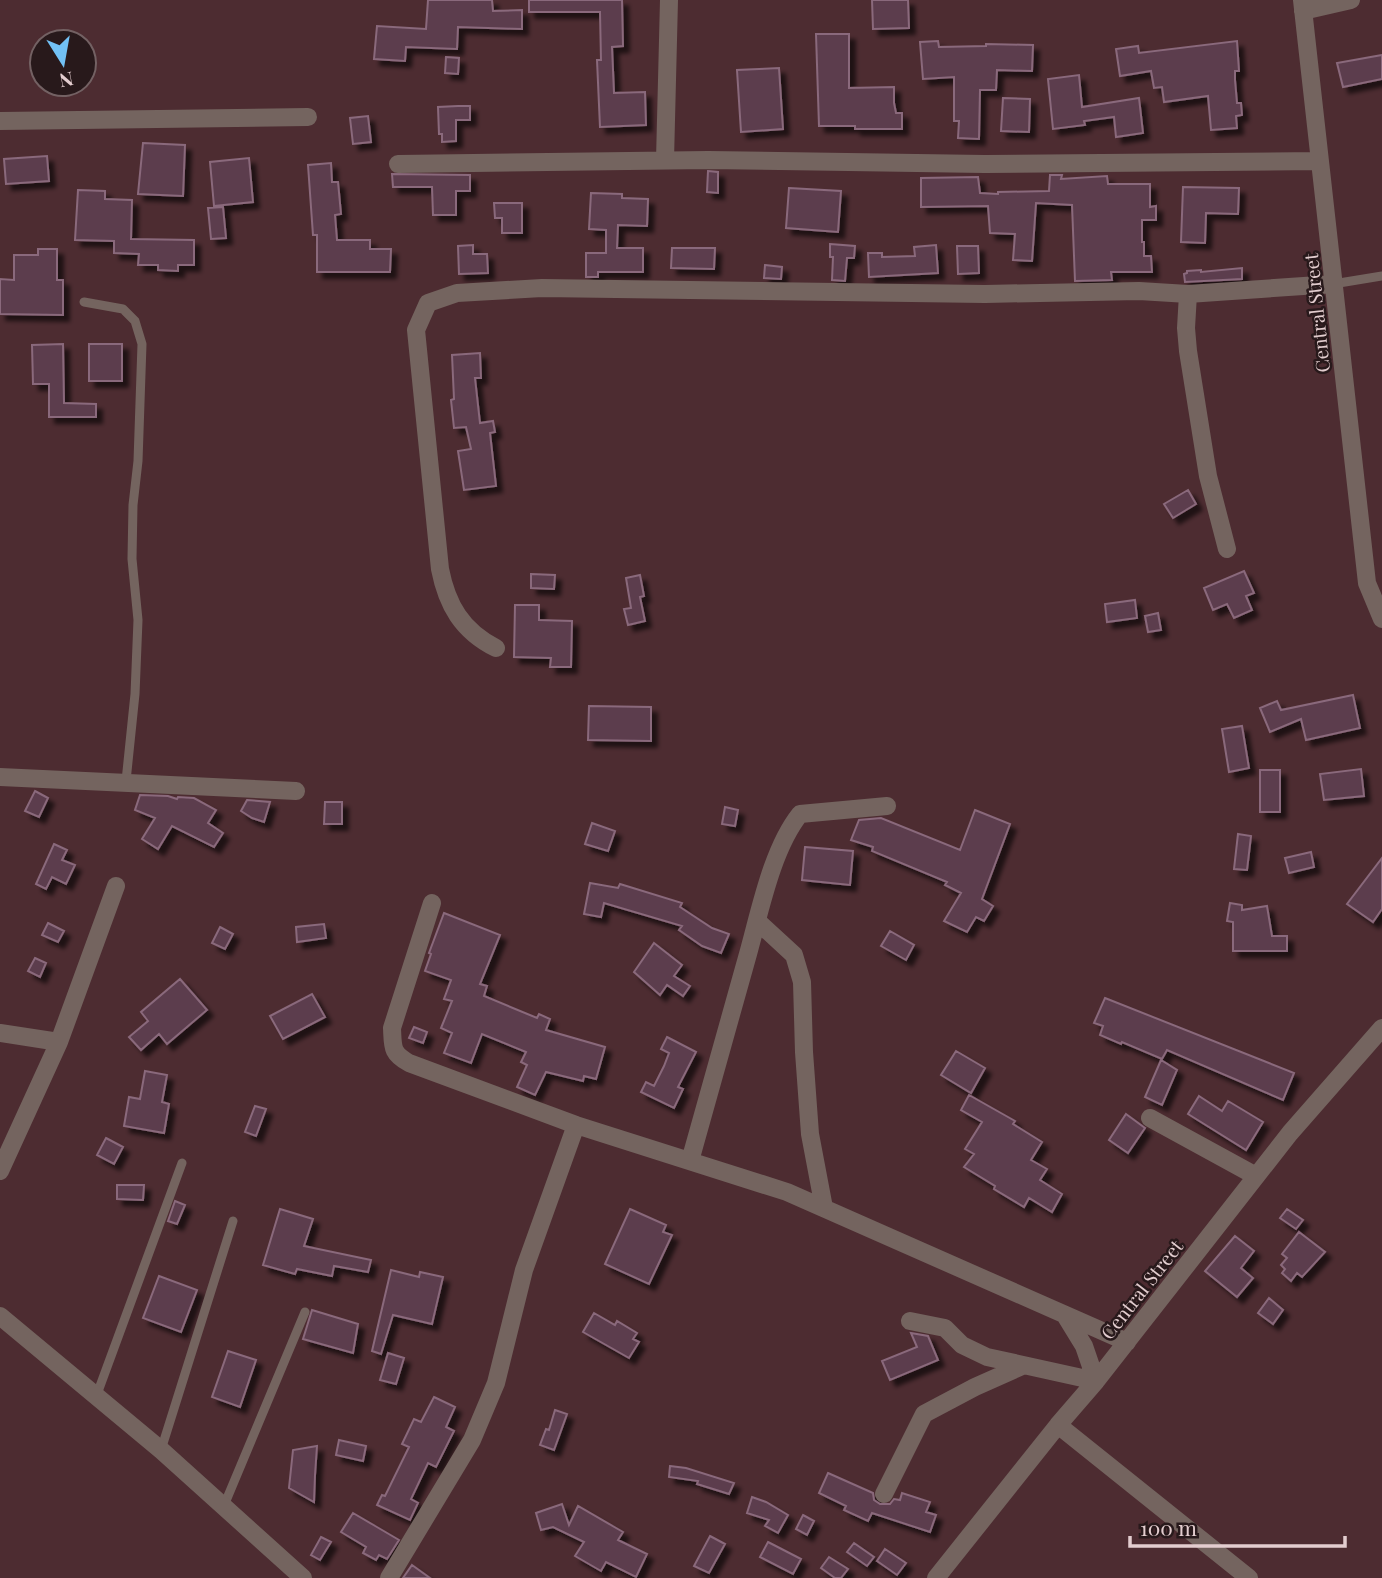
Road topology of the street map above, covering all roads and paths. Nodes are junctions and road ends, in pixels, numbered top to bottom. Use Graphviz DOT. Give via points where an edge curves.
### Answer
graph roads {
  1 [pos="669,0"];
  2 [pos="1351,0"];
  3 [pos="1303,5"];
  4 [pos="308,117"];
  5 [pos="0,121"];
  6 [pos="665,160"];
  7 [pos="1320,161"];
  8 [pos="398,164"];
  9 [pos="1382,276"];
  10 [pos="1334,284"];
  11 [pos="1188,294"];
  12 [pos="84,302"];
  13 [pos="1227,549"];
  14 [pos="1382,619"];
  15 [pos="495,648"];
  16 [pos="0,776"];
  17 [pos="126,781"];
  18 [pos="296,791"];
  19 [pos="887,806"];
  20 [pos="116,886"];
  21 [pos="432,904"];
  22 [pos="757,921"];
  23 [pos="1382,1028"];
  24 [pos="0,1033"];
  25 [pos="58,1042"];
  26 [pos="1150,1118"];
  27 [pos="576,1125"];
  28 [pos="690,1161"];
  29 [pos="183,1163"];
  30 [pos="0,1171"];
  31 [pos="1256,1176"];
  32 [pos="824,1208"];
  33 [pos="233,1221"];
  34 [pos="305,1312"];
  35 [pos="1065,1315"];
  36 [pos="0,1316"];
  37 [pos="910,1321"];
  38 [pos="1127,1342"];
  39 [pos="1022,1366"];
  40 [pos="1096,1381"];
  41 [pos="96,1397"];
  42 [pos="1058,1425"];
  43 [pos="160,1450"];
  44 [pos="884,1494"];
  45 [pos="223,1508"];
  46 [pos="303,1578"];
  47 [pos="389,1578"];
  48 [pos="936,1578"];
  49 [pos="1249,1578"];
  1 -- 6 [label="street"];
  2 -- 3 [label="street"];
  3 -- 7 [label="street, Central Street"];
  4 -- 5 [label="street"];
  6 -- 7 [label="street" via="985,164"];
  6 -- 8 [label="street"];
  7 -- 10 [label="street, Central Street"];
  9 -- 10 [label="lane"];
  10 -- 11 [label="street"];
  10 -- 14 [label="street, Central Street" via="1367,583"];
  11 -- 13 [label="street" via="1188,351 1208,476"];
  11 -- 15 [label="street" via="542,288 457,293 428,303 416,330 440,569 444,589 462,624"];
  12 -- 17 [label="lane" via="123,309 135,321 142,344 132,559 138,620"];
  16 -- 17 [label="street"];
  17 -- 18 [label="street"];
  19 -- 22 [label="street" via="800,814 780,848"];
  20 -- 25 [label="street"];
  21 -- 27 [label="street" via="392,1027 397,1056"];
  22 -- 28 [label="street"];
  22 -- 32 [label="street" via="794,955 802,982 810,1134"];
  23 -- 31 [label="street, Central Street"];
  24 -- 25 [label="street"];
  25 -- 30 [label="street"];
  26 -- 31 [label="street"];
  27 -- 28 [label="street"];
  27 -- 47 [label="street" via="524,1270 496,1383 472,1440"];
  28 -- 32 [label="street"];
  29 -- 41 [label="lane"];
  31 -- 38 [label="street, Central Street"];
  32 -- 35 [label="street"];
  33 -- 43 [label="lane"];
  34 -- 45 [label="lane"];
  35 -- 38 [label="street"];
  35 -- 40 [label="street" via="1084,1346"];
  36 -- 41 [label="street"];
  37 -- 39 [label="street" via="945,1328 962,1345"];
  38 -- 40 [label="street, Central Street"];
  39 -- 40 [label="street"];
  39 -- 44 [label="street" via="924,1414"];
  40 -- 42 [label="street, Central Street"];
  41 -- 43 [label="street"];
  42 -- 48 [label="street, Central Street"];
  42 -- 49 [label="street"];
  43 -- 45 [label="street"];
  45 -- 46 [label="street"];
}
